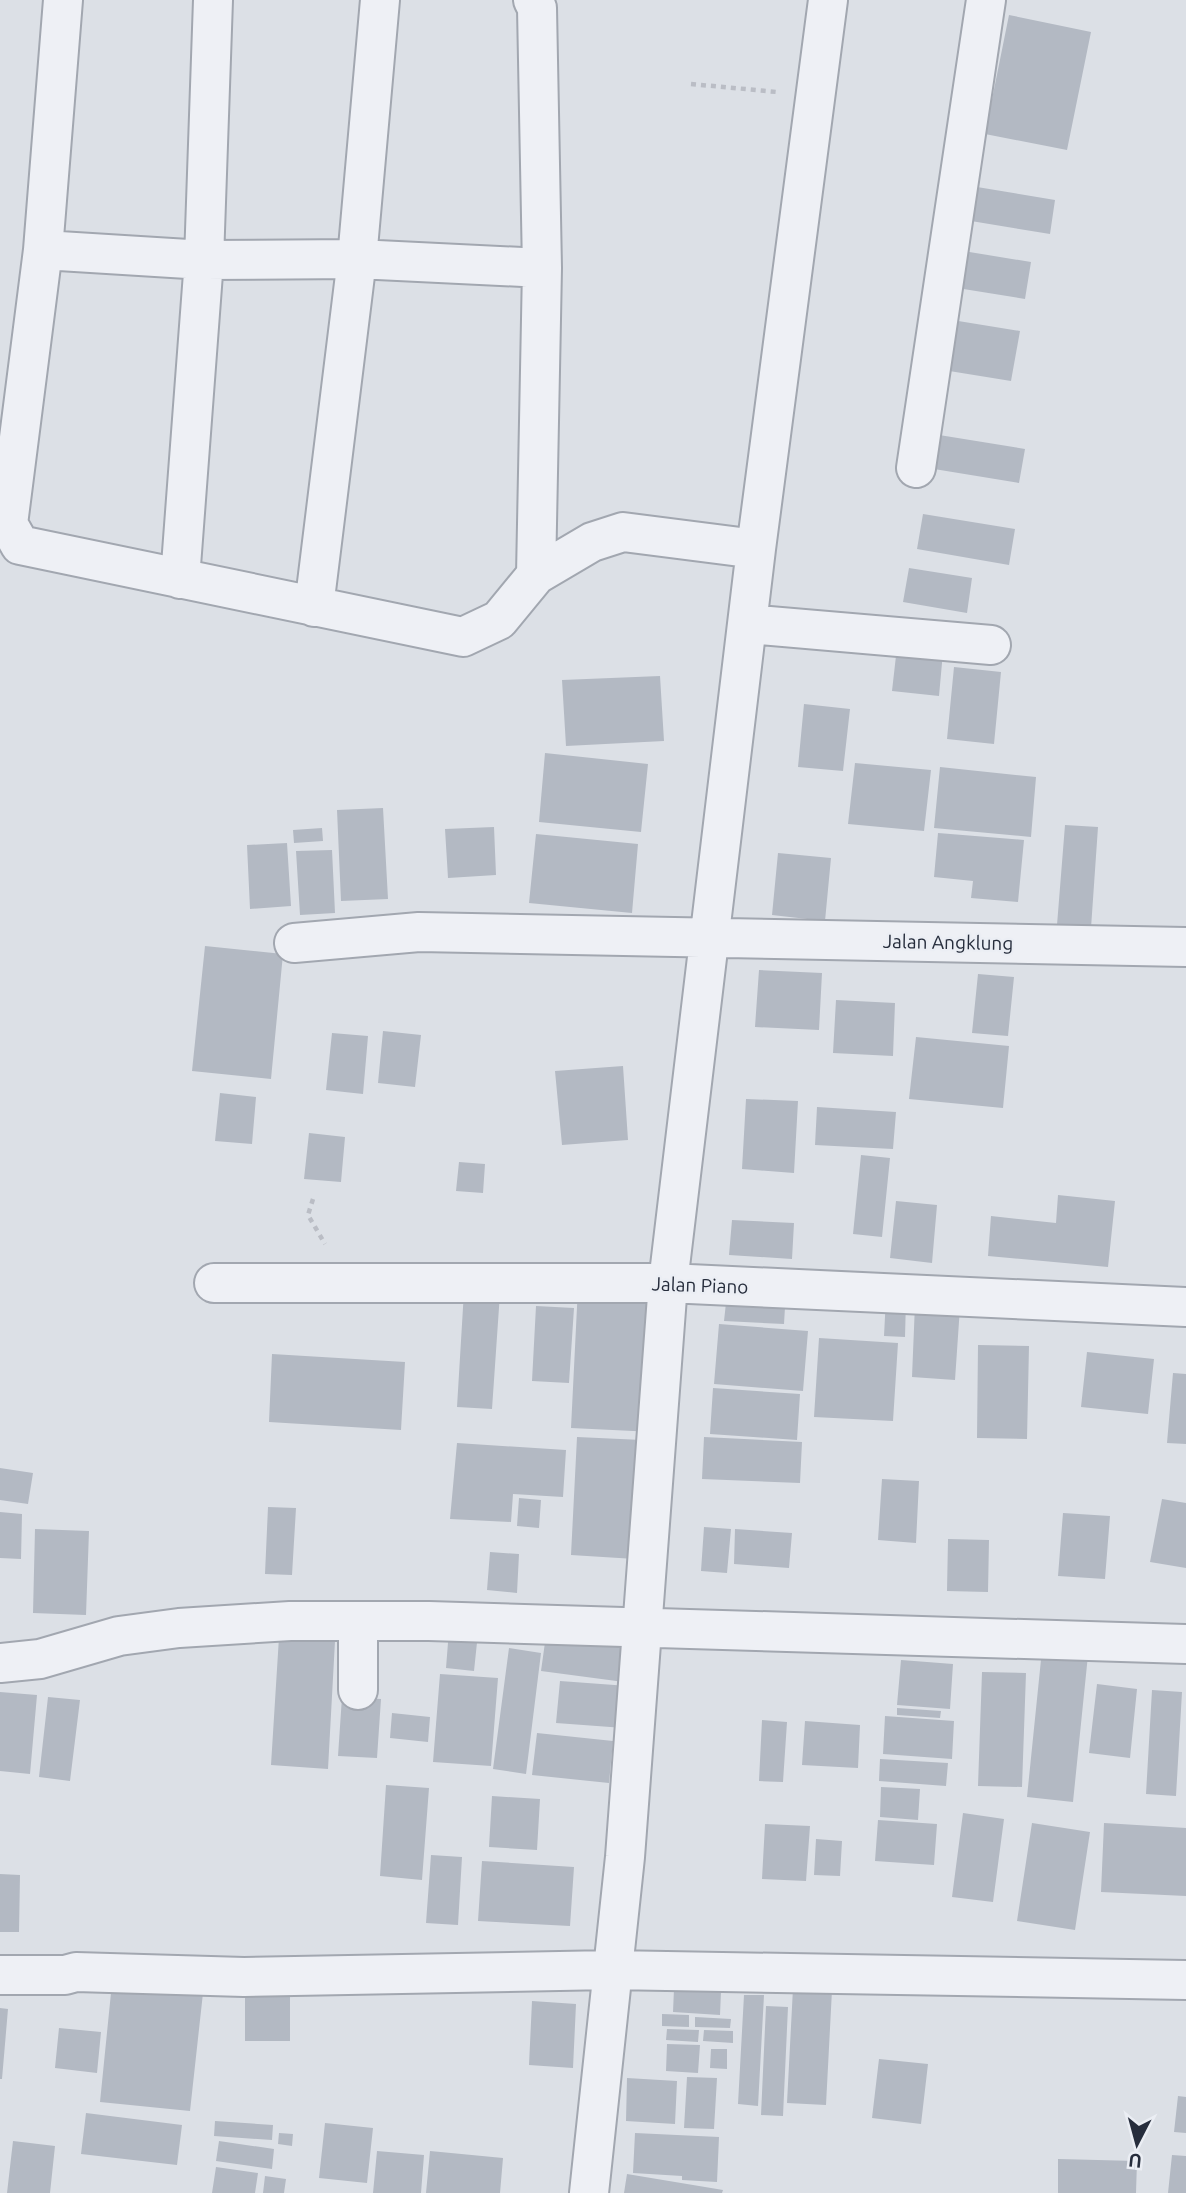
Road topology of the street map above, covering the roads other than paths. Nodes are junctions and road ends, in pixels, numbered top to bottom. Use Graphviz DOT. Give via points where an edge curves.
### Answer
graph roads {
  1 [pos="63,0"];
  2 [pos="213,0"];
  3 [pos="380,0"];
  4 [pos="533,0"];
  5 [pos="828,0"];
  6 [pos="986,0"];
  7 [pos="43,250"];
  8 [pos="204,260"];
  9 [pos="357,260"];
  10 [pos="542,268"];
  11 [pos="916,468"];
  12 [pos="756,549"];
  13 [pos="536,575"];
  14 [pos="180,579"];
  15 [pos="314,607"];
  16 [pos="747,624"];
  17 [pos="990,645"];
  18 [pos="709,936"];
  19 [pos="294,943"];
  20 [pos="1186,947"];
  21 [pos="214,1283"];
  22 [pos="668,1283"];
  23 [pos="1186,1307"];
  24 [pos="358,1623"];
  25 [pos="643,1628"];
  26 [pos="1186,1644"];
  27 [pos="0,1663"];
  28 [pos="358,1690"];
  29 [pos="611,1970"];
  30 [pos="0,1975"];
  31 [pos="1186,1980"];
  32 [pos="589,2193"];
  1 -- 7 [label="street"];
  2 -- 8 [label="street"];
  3 -- 9 [label="street"];
  4 -- 10 [label="street" via="537,8"];
  5 -- 12 [label="street"];
  6 -- 11 [label="street"];
  7 -- 8 [label="street"];
  7 -- 14 [label="street" via="8,524 20,545"];
  8 -- 9 [label="street"];
  8 -- 14 [label="street"];
  9 -- 10 [label="street"];
  9 -- 15 [label="street"];
  10 -- 13 [label="street"];
  12 -- 13 [label="street" via="624,532 592,542"];
  12 -- 16 [label="street"];
  13 -- 15 [label="street" via="499,620 463,637"];
  14 -- 15 [label="street"];
  16 -- 17 [label="street"];
  16 -- 18 [label="street"];
  18 -- 19 [label="street, Jalan Angklung" via="419,932"];
  18 -- 20 [label="street, Jalan Angklung"];
  18 -- 22 [label="street"];
  21 -- 22 [label="street, Jalan Piano"];
  22 -- 23 [label="street, Jalan Piano"];
  22 -- 25 [label="street"];
  24 -- 25 [label="street"];
  24 -- 27 [label="street" via="179,1628 101,1640 40,1659"];
  24 -- 28 [label="street"];
  25 -- 26 [label="street"];
  25 -- 29 [label="street"];
  29 -- 30 [label="street" via="244,1977 76,1972"];
  29 -- 31 [label="street"];
  29 -- 32 [label="street"];
}
